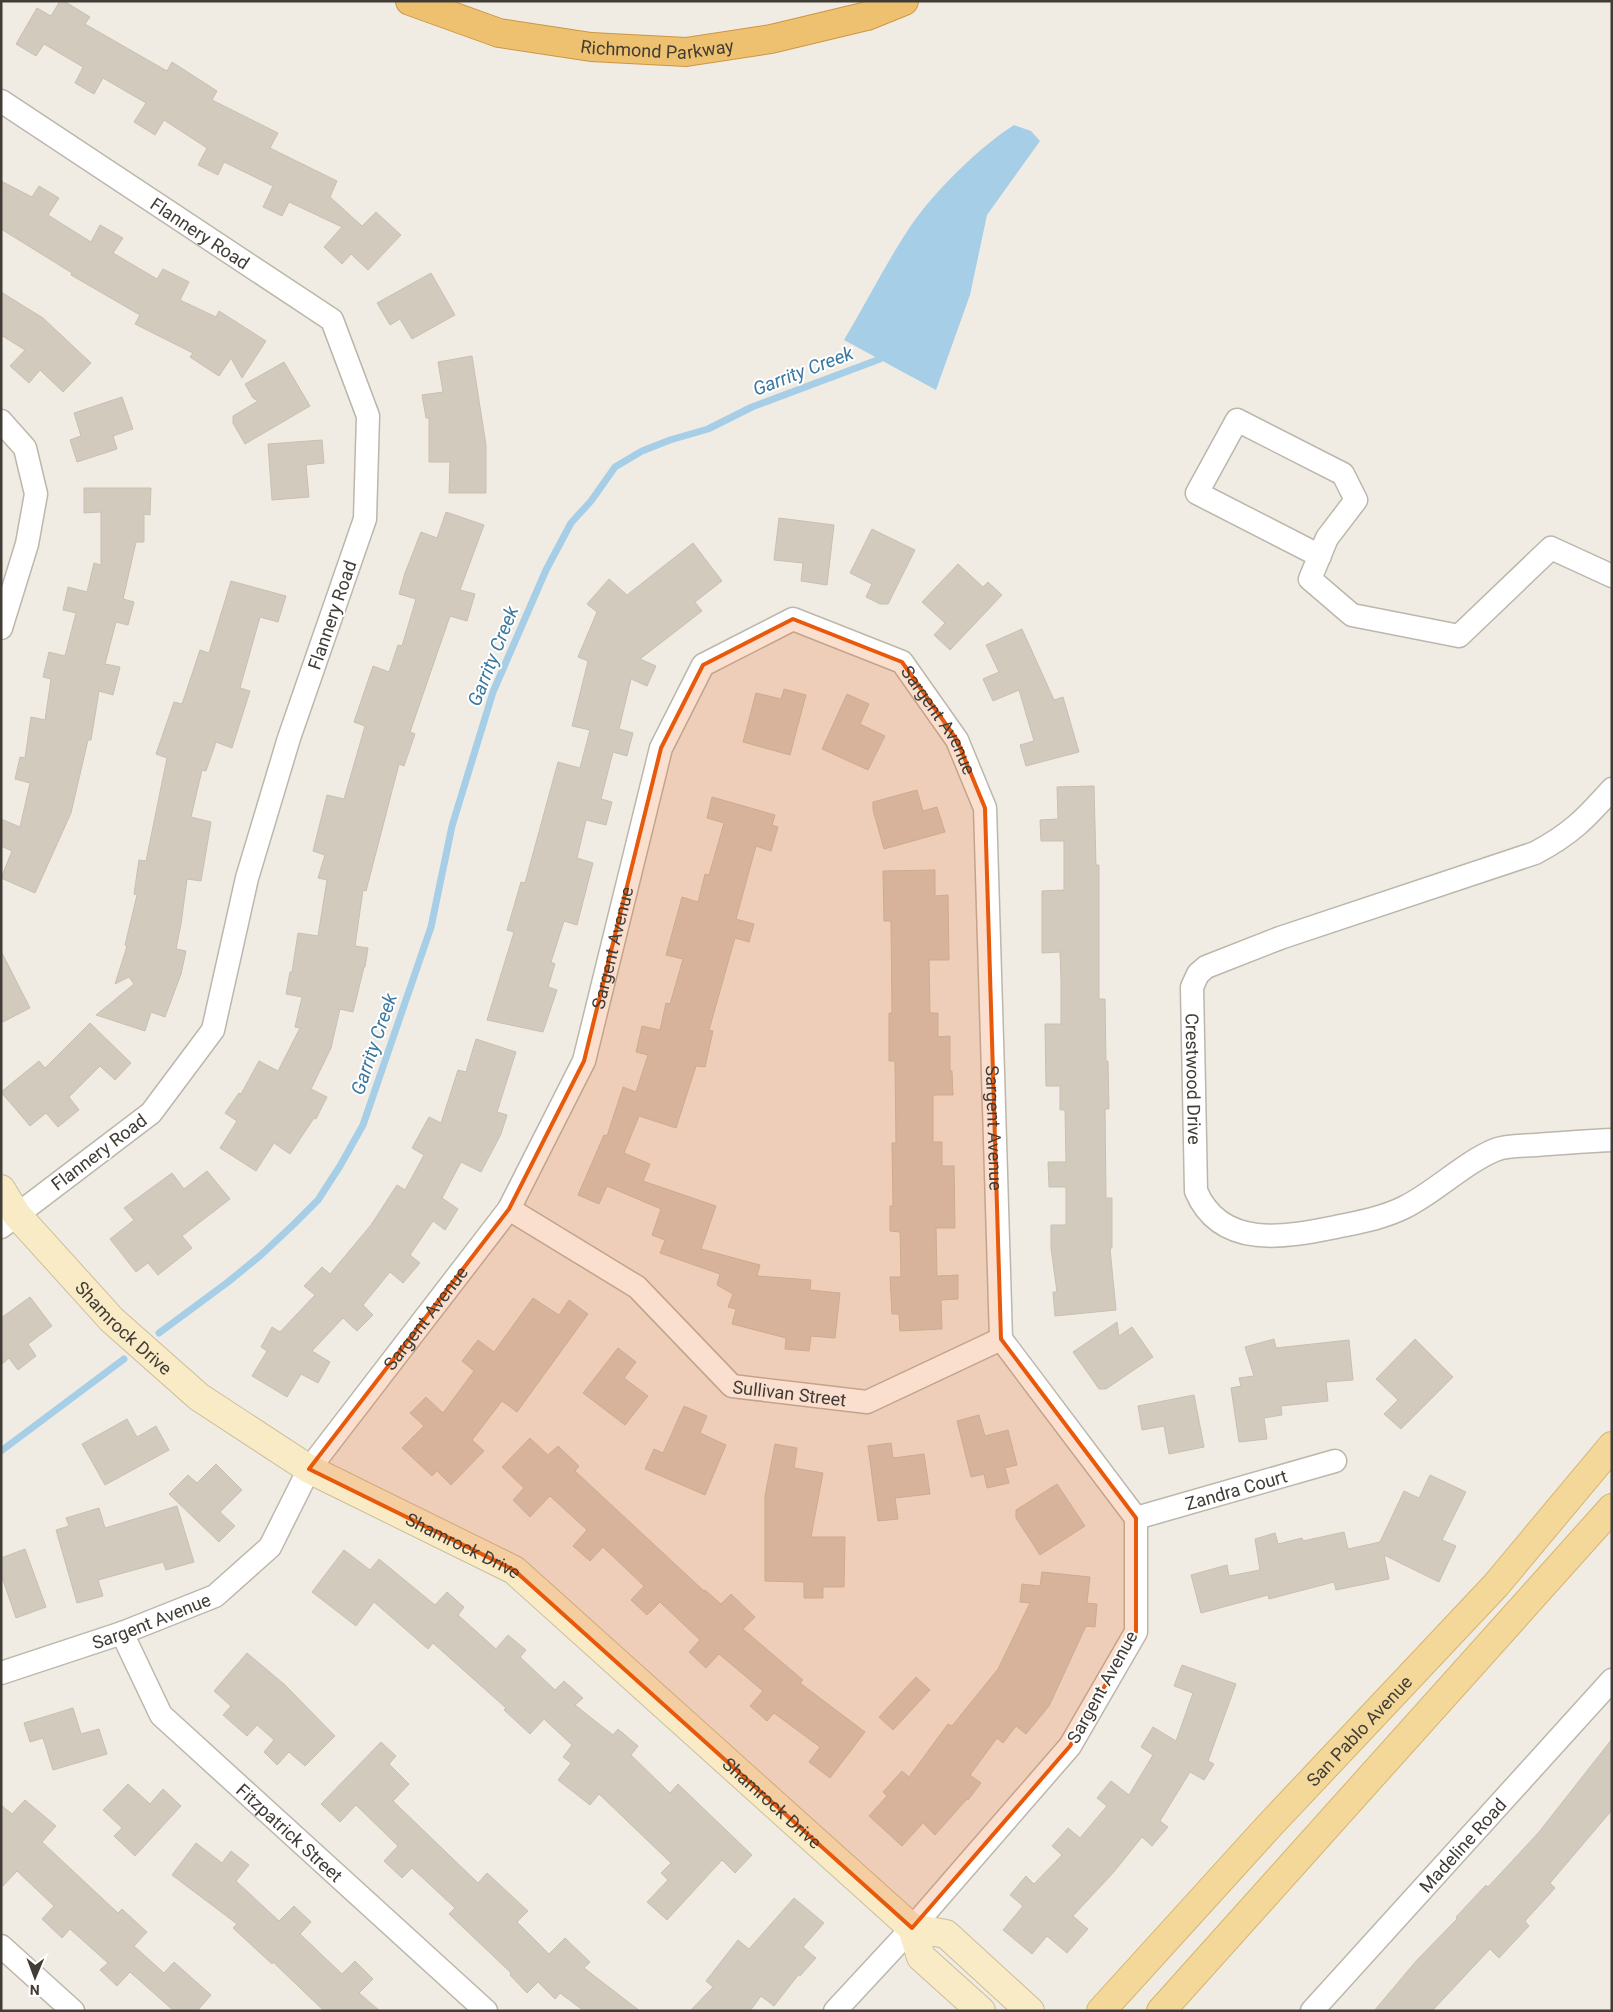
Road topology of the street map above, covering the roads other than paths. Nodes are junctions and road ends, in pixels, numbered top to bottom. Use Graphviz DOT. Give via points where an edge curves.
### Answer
graph roads {
  1 [pos="410,1"];
  2 [pos="904,1"];
  3 [pos="1,101"];
  4 [pos="1,421"];
  5 [pos="1320,556"];
  6 [pos="1612,576"];
  7 [pos="1,628"];
  8 [pos="1612,789"];
  9 [pos="1612,1140"];
  10 [pos="1,1189"];
  11 [pos="509,1209"];
  12 [pos="9,1221"];
  13 [pos="1001,1339"];
  14 [pos="1612,1446"];
  15 [pos="1334,1461"];
  16 [pos="309,1469"];
  17 [pos="1612,1508"];
  18 [pos="1136,1518"];
  19 [pos="122,1633"];
  20 [pos="1,1673"];
  21 [pos="1612,1680"];
  22 [pos="912,1928"];
  23 [pos="1,1946"];
  24 [pos="73,2011"];
  25 [pos="486,2011"];
  26 [pos="835,2011"];
  27 [pos="981,2011"];
  28 [pos="1030,2011"];
  29 [pos="1101,2011"];
  30 [pos="1161,2011"];
  31 [pos="1312,2011"];
  1 -- 2 [label="highway, Richmond Parkway" via="499,34 591,47 686,52 771,39 867,16"];
  3 -- 12 [label="street, Flannery Road" via="332,320 368,416 365,519 289,738 247,878 213,1030 151,1113"];
  4 -- 7 [label="street" via="25,448 36,494 27,544"];
  5 -- 5 [label="street" via="1327,538 1356,500 1343,474 1237,420 1198,493"];
  5 -- 6 [label="street" via="1310,579 1352,614 1459,636 1551,548"];
  8 -- 9 [label="street, Crestwood Drive" via="1574,829 1535,853 1280,938 1206,967 1198,974 1192,987 1196,1191 1209,1213 1243,1233 1283,1237 1383,1216 1426,1196 1484,1156 1505,1147"];
  10 -- 12 [label="street, Shamrock Drive"];
  11 -- 13 [label="street, Sullivan Street" via="637,1287 732,1386 867,1402"];
  11 -- 13 [label="street, Sargent Avenue" via="584,1060 661,748 703,665 793,620 902,662 958,740 984,808"];
  11 -- 16 [label="street, Sargent Avenue"];
  12 -- 16 [label="street, Shamrock Drive" via="112,1320 199,1397"];
  13 -- 18 [label="street"];
  14 -- 29 [label="main road, San Pablo Avenue" via="1496,1586 1269,1826"];
  15 -- 18 [label="street, Zandra Court"];
  16 -- 19 [label="street, Sargent Avenue" via="270,1547 215,1596"];
  16 -- 22 [label="street, Shamrock Drive" via="514,1570"];
  17 -- 30 [label="main road"];
  18 -- 22 [label="street, Sargent Avenue" via="1136,1632 1070,1746"];
  19 -- 20 [label="street, Sargent Avenue"];
  19 -- 25 [label="street, Fitzpatrick Street" via="161,1715"];
  21 -- 31 [label="street, Madeline Road"];
  22 -- 26 [label="street, Sargent Avenue"];
  22 -- 27 [label="street, Shamrock Drive" via="922,1957"];
  22 -- 28 [label="street" via="946,1934"];
  23 -- 24 [label="street"];
}
